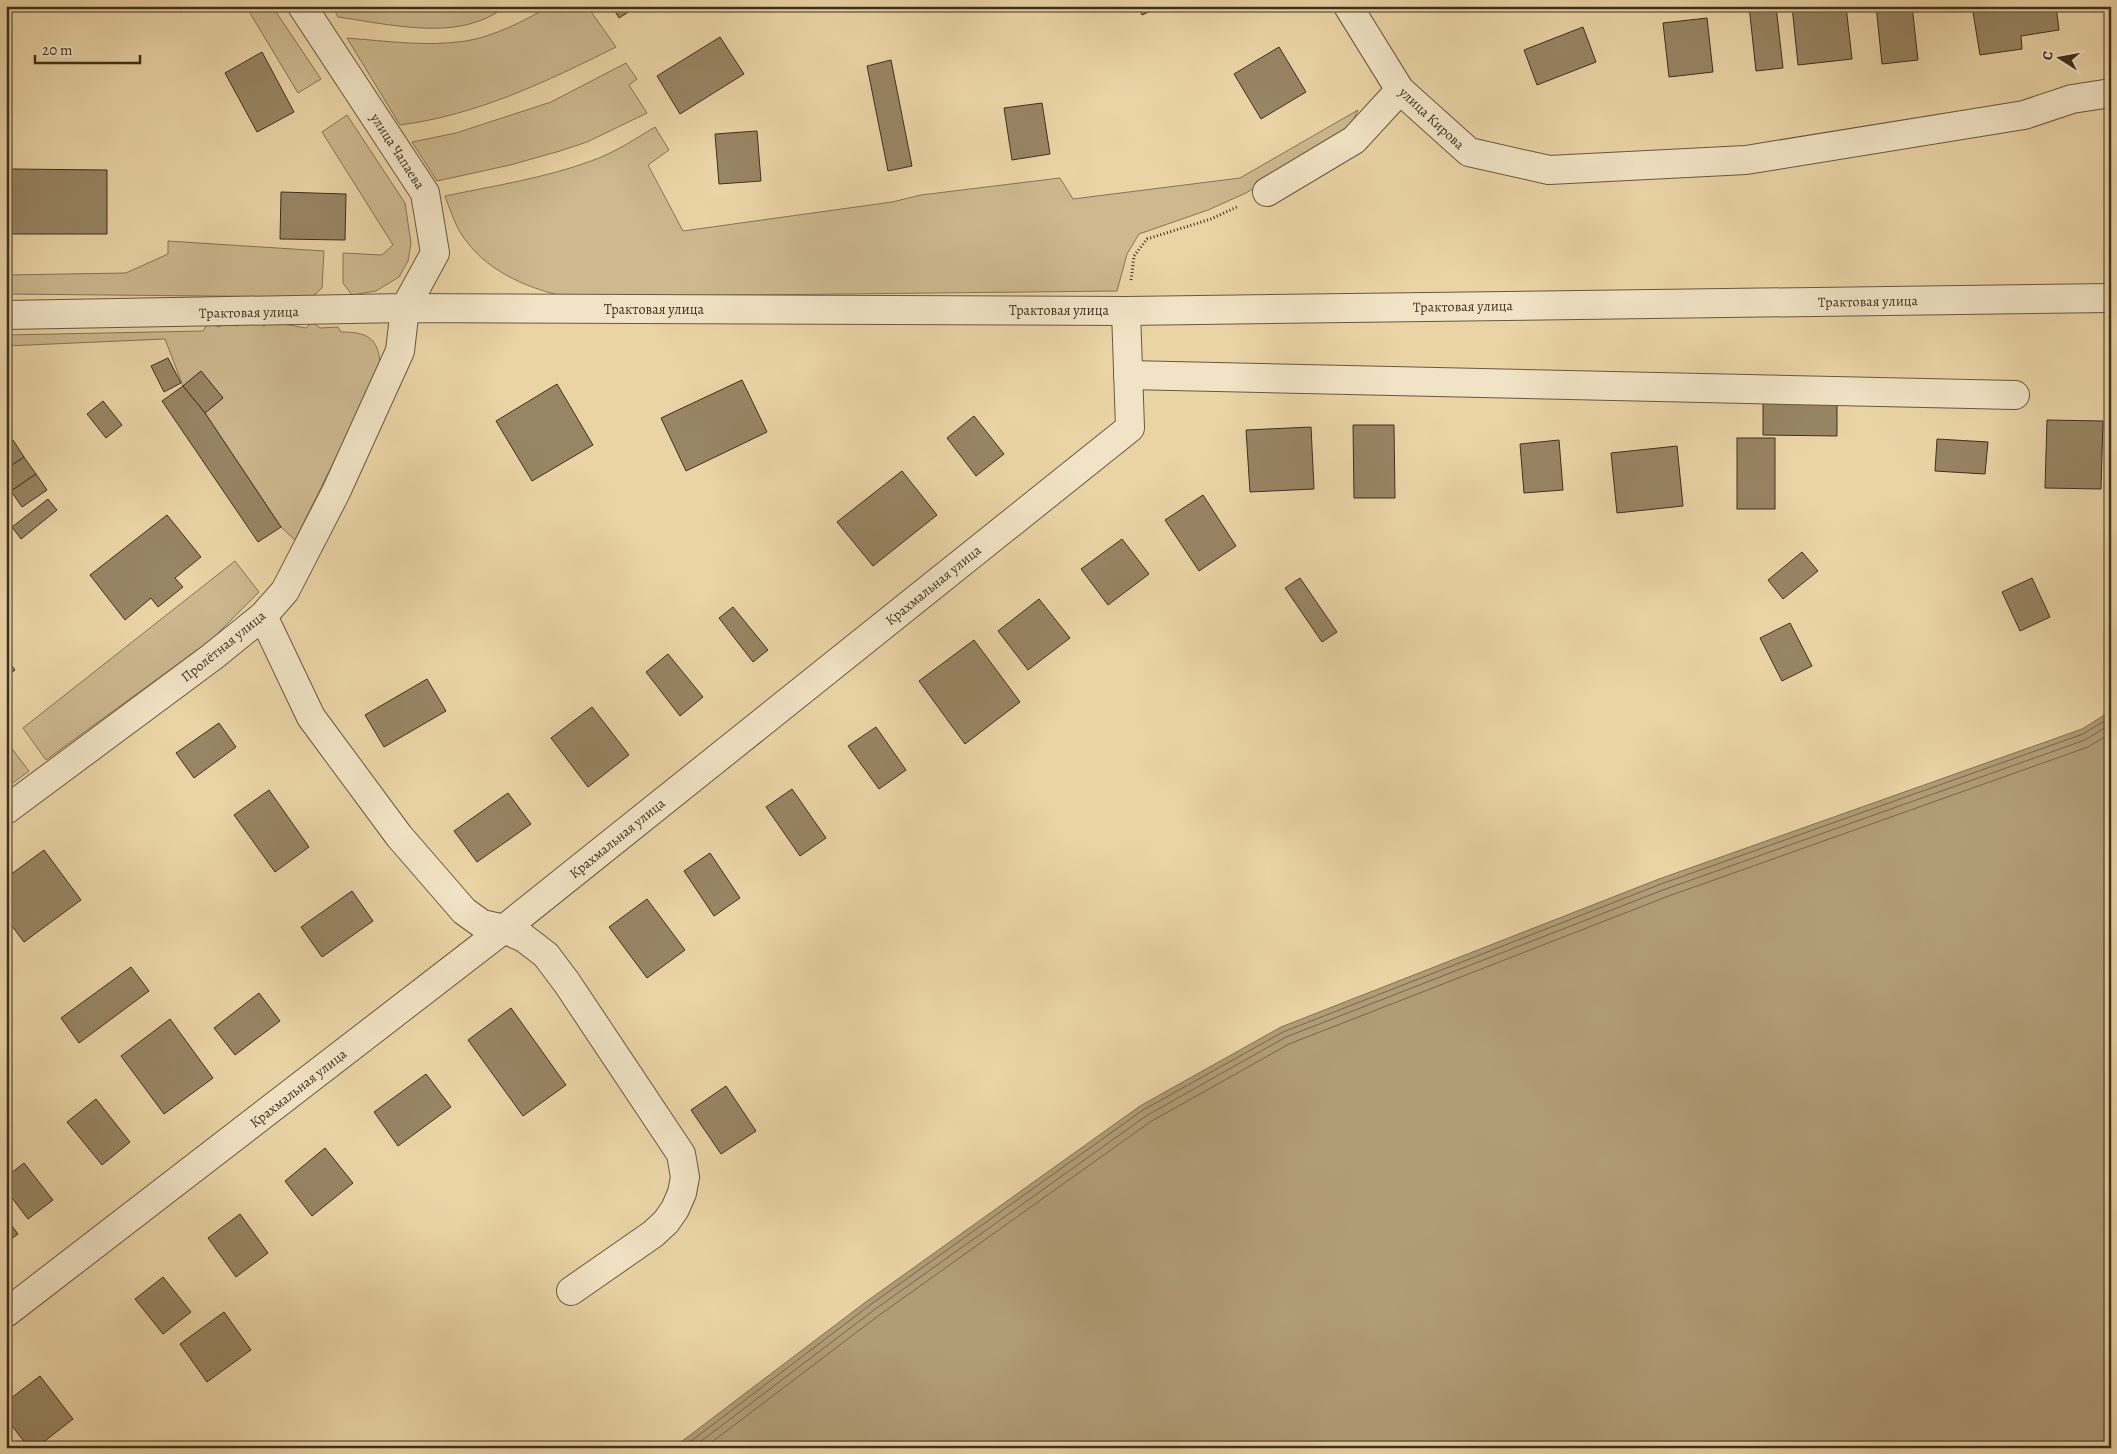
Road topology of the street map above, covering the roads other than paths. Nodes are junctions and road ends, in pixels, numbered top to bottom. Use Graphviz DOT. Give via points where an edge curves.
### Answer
graph roads {
  1 [pos="302,6"];
  2 [pos="1348,6"];
  3 [pos="1400,90"];
  4 [pos="2111,93"];
  5 [pos="1267,192"];
  6 [pos="2111,298"];
  7 [pos="405,308"];
  8 [pos="1126,311"];
  9 [pos="6,315"];
  10 [pos="1128,376"];
  11 [pos="2014,395"];
  12 [pos="263,616"];
  13 [pos="6,810"];
  14 [pos="504,930"];
  15 [pos="571,1291"];
  16 [pos="6,1313"];
  1 -- 7 [label="street, улица Чапаева" via="425,192 435,254"];
  2 -- 3 [label="street, улица Кирова"];
  3 -- 4 [label="street, улица Кирова" via="1469,152 1549,170 1746,160 2024,115 2072,99"];
  3 -- 5 [label="street" via="1354,140"];
  6 -- 8 [label="street, Трактовая улица"];
  7 -- 8 [label="street, Трактовая улица"];
  7 -- 9 [label="street, Трактовая улица"];
  7 -- 12 [label="street, Пролётная улица" via="400,351 336,492 285,591"];
  8 -- 10 [label="street, Крахмальная улица"];
  10 -- 11 [label="street"];
  10 -- 14 [label="street, Крахмальная улица" via="1130,428"];
  12 -- 13 [label="street, Пролётная улица"];
  12 -- 14 [label="street" via="311,717 399,836 464,911 482,924"];
  14 -- 15 [label="street" via="524,938 546,955 680,1154 685,1176 682,1193 666,1222"];
  14 -- 16 [label="street, Крахмальная улица"];
}
